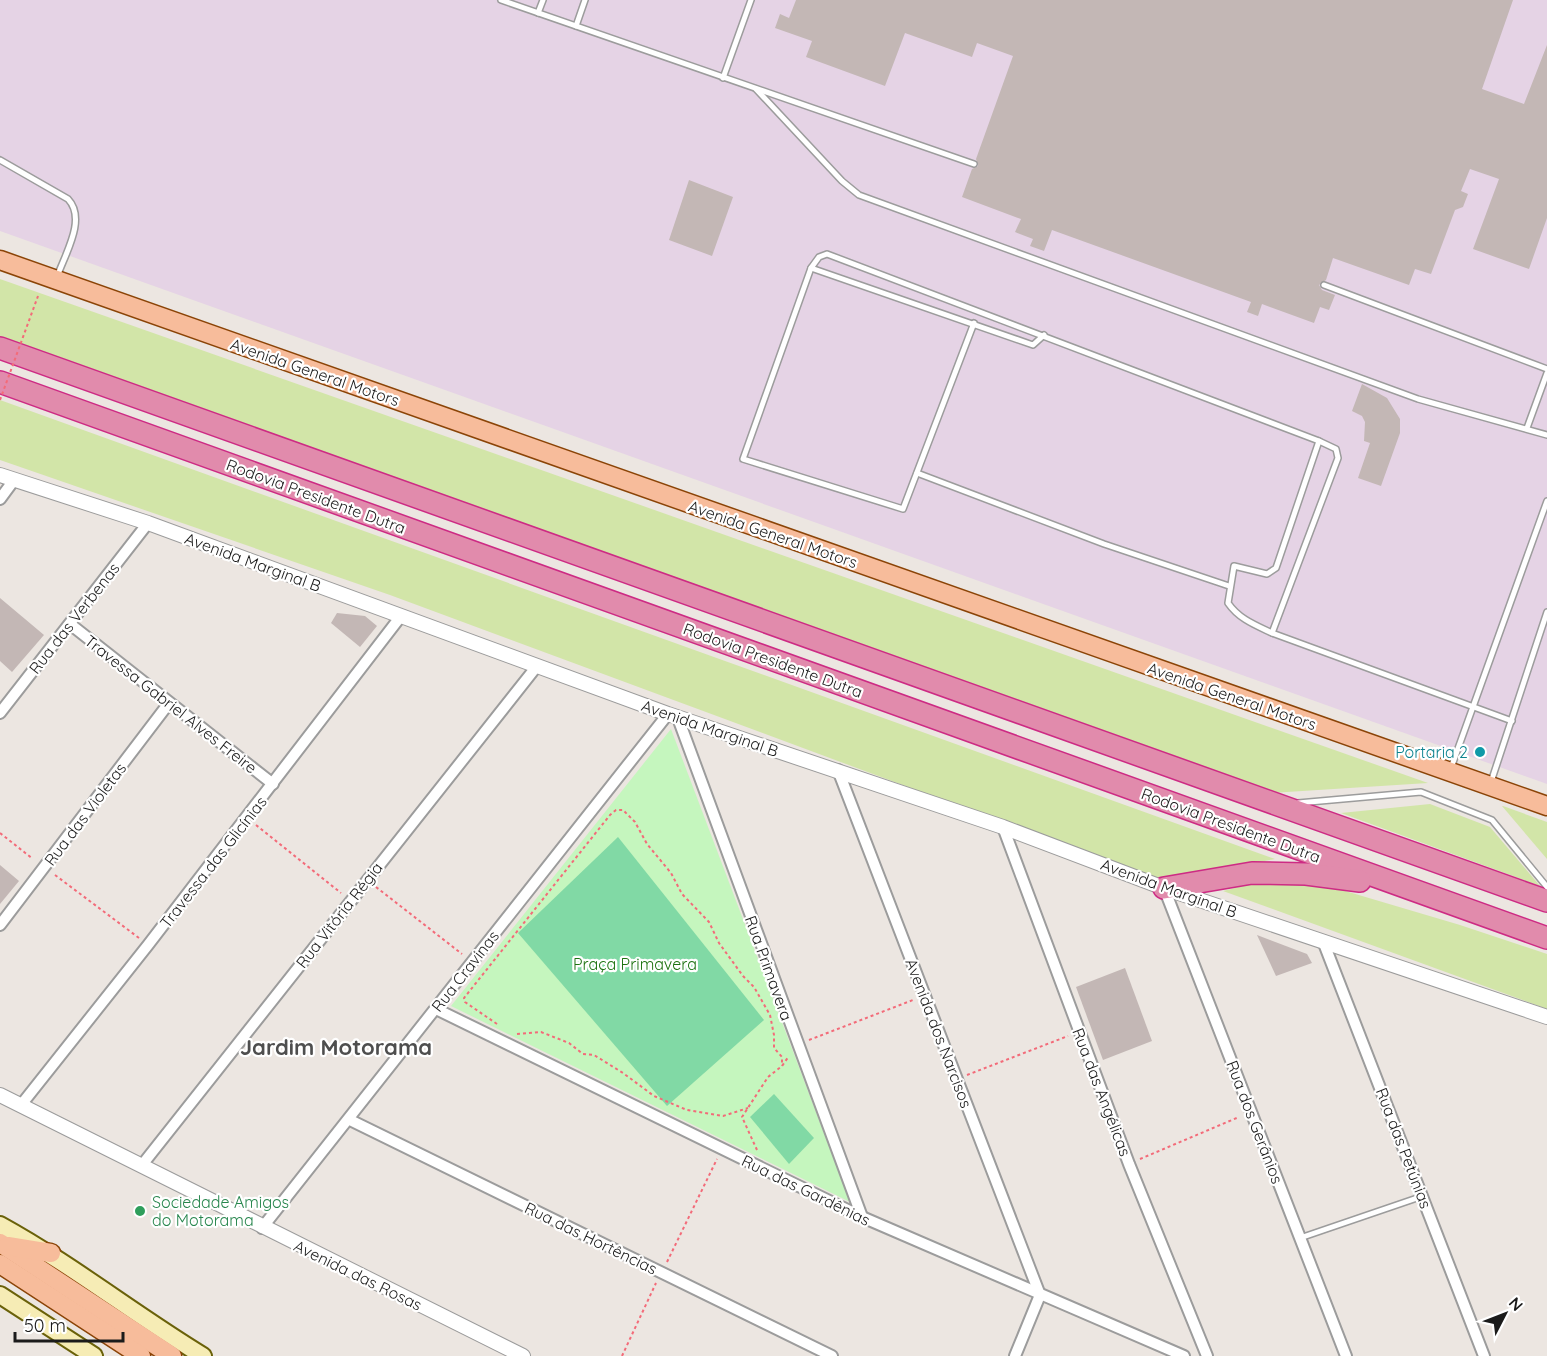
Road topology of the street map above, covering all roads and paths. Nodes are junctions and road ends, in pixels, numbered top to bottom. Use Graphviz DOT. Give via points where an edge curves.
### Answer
graph roads {
  1 [pos="501,0"];
  2 [pos="543,0"];
  3 [pos="585,0"];
  4 [pos="752,0"];
  5 [pos="538,13"];
  6 [pos="576,26"];
  7 [pos="723,78"];
  8 [pos="756,89"];
  9 [pos="0,160"];
  10 [pos="974,164"];
  11 [pos="0,260"];
  12 [pos="811,268"];
  13 [pos="56,280"];
  14 [pos="1324,285"];
  15 [pos="38,296"];
  16 [pos="974,323"];
  17 [pos="1044,335"];
  18 [pos="0,348"];
  19 [pos="1547,371"];
  20 [pos="0,382"];
  21 [pos="0,400"];
  22 [pos="1527,428"];
  23 [pos="1547,435"];
  24 [pos="1319,441"];
  25 [pos="916,473"];
  26 [pos="0,475"];
  27 [pos="14,480"];
  28 [pos="0,499"];
  29 [pos="1547,501"];
  30 [pos="148,523"];
  31 [pos="1229,586"];
  32 [pos="1547,612"];
  33 [pos="401,616"];
  34 [pos="70,624"];
  35 [pos="1272,633"];
  36 [pos="537,666"];
  37 [pos="170,703"];
  38 [pos="1473,707"];
  39 [pos="0,713"];
  40 [pos="673,716"];
  41 [pos="1512,721"];
  42 [pos="838,770"];
  43 [pos="1449,773"];
  44 [pos="273,784"];
  45 [pos="1490,787"];
  46 [pos="1275,805"];
  47 [pos="1547,806"];
  48 [pos="247,818"];
  49 [pos="1003,827"];
  50 [pos="0,833"];
  51 [pos="44,867"];
  52 [pos="367,880"];
  53 [pos="1400,886"];
  54 [pos="1547,887"];
  55 [pos="1164,888"];
  56 [pos="351,901"];
  57 [pos="1547,901"];
  58 [pos="0,925"];
  59 [pos="1547,938"];
  60 [pos="1323,941"];
  61 [pos="148,945"];
  62 [pos="472,962"];
  63 [pos="924,996"];
  64 [pos="436,1009"];
  65 [pos="1547,1017"];
  66 [pos="499,1026"];
  67 [pos="1079,1031"];
  68 [pos="514,1034"];
  69 [pos="797,1045"];
  70 [pos="782,1066"];
  71 [pos="956,1079"];
  72 [pos="0,1095"];
  73 [pos="21,1105"];
  74 [pos="748,1108"];
  75 [pos="1250,1112"];
  76 [pos="350,1120"];
  77 [pos="722,1149"];
  78 [pos="1129,1164"];
  79 [pos="142,1165"];
  80 [pos="765,1170"];
  81 [pos="1423,1196"];
  82 [pos="862,1217"];
  83 [pos="0,1225"];
  84 [pos="262,1228"];
  85 [pos="1300,1238"];
  86 [pos="2,1247"];
  87 [pos="51,1253"];
  88 [pos="0,1264"];
  89 [pos="661,1273"];
  90 [pos="1040,1295"];
  91 [pos="0,1296"];
  92 [pos="501,1351"];
  93 [pos="82,1353"];
  94 [pos="141,1356"];
  95 [pos="172,1356"];
  96 [pos="203,1356"];
  97 [pos="523,1356"];
  98 [pos="622,1356"];
  99 [pos="832,1356"];
  100 [pos="1015,1356"];
  101 [pos="1184,1356"];
  102 [pos="1207,1356"];
  103 [pos="1346,1356"];
  104 [pos="1484,1356"];
  1 -- 5 [label="lane"];
  2 -- 5 [label="lane"];
  3 -- 6 [label="lane"];
  4 -- 7 [label="lane"];
  5 -- 6 [label="lane"];
  6 -- 7 [label="lane"];
  7 -- 8 [label="lane"];
  8 -- 10 [label="lane"];
  8 -- 22 [label="lane" via="842,181 860,195 1418,399"];
  9 -- 13 [label="lane" via="75,206 77,221"];
  11 -- 13 [label="main road, Avenida General Motors"];
  12 -- 16 [label="lane"];
  12 -- 17 [label="lane" via="826,254"];
  12 -- 25 [label="lane" via="743,459 903,509"];
  13 -- 43 [label="main road, Avenida General Motors"];
  14 -- 19 [label="lane"];
  15 -- 21 [label="path, bridge"];
  16 -- 17 [label="lane" via="1033,345"];
  16 -- 25 [label="lane"];
  17 -- 24 [label="lane"];
  18 -- 46 [label="highway, Rodovia Presidente Dutra"];
  19 -- 22 [label="lane"];
  20 -- 53 [label="highway, Rodovia Presidente Dutra"];
  22 -- 23 [label="lane"];
  24 -- 31 [label="lane" via="1276,568 1267,574 1234,566"];
  24 -- 35 [label="lane" via="1336,449 1338,458"];
  25 -- 31 [label="lane"];
  26 -- 27 [label="street, Avenida Marginal B"];
  27 -- 28 [label="street"];
  27 -- 30 [label="street, Avenida Marginal B"];
  29 -- 38 [label="lane"];
  30 -- 33 [label="street, Avenida Marginal B"];
  30 -- 34 [label="street, Rua das Verbenas"];
  31 -- 35 [label="lane" via="1228,603 1239,617"];
  32 -- 41 [label="lane"];
  33 -- 36 [label="street, Avenida Marginal B"];
  33 -- 44 [label="street, Travessa das Glicínias"];
  34 -- 37 [label="street, Travessa Gabriel Alves Freire"];
  34 -- 39 [label="street, Rua das Verbenas"];
  35 -- 38 [label="lane"];
  36 -- 40 [label="street, Avenida Marginal B"];
  36 -- 52 [label="street, Rua Vitória Régia"];
  37 -- 44 [label="street, Travessa Gabriel Alves Freire"];
  37 -- 51 [label="street, Rua das Violetas"];
  38 -- 41 [label="lane"];
  38 -- 43 [label="lane"];
  40 -- 42 [label="street, Avenida Marginal B"];
  40 -- 62 [label="street, Rua Cravinas"];
  40 -- 69 [label="street, Rua Primavera"];
  41 -- 45 [label="lane"];
  42 -- 49 [label="street, Avenida Marginal B"];
  42 -- 63 [label="street, Avenida dos Narcisos"];
  43 -- 45 [label="main road, Avenida General Motors"];
  44 -- 48 [label="street, Travessa das Glicínias"];
  45 -- 47 [label="main road, Avenida General Motors"];
  46 -- 54 [label="lane" via="1421,792 1492,820"];
  46 -- 57 [label="highway, Rodovia Presidente Dutra"];
  48 -- 56 [label="path"];
  48 -- 61 [label="street, Travessa das Glicínias"];
  49 -- 55 [label="street, Avenida Marginal B"];
  49 -- 67 [label="street, Rua das Angélicas"];
  50 -- 51 [label="path"];
  51 -- 58 [label="street, Rua das Violetas"];
  51 -- 61 [label="path"];
  52 -- 56 [label="street, Rua Vitória Régia"];
  52 -- 62 [label="path"];
  53 -- 55 [label="highway" via="1306,874 1252,873"];
  53 -- 59 [label="highway, Rodovia Presidente Dutra"];
  55 -- 60 [label="street, Avenida Marginal B"];
  55 -- 75 [label="street, Rua dos Gerânios"];
  56 -- 79 [label="street, Rua Vitória Régia"];
  60 -- 65 [label="street, Avenida Marginal B"];
  60 -- 81 [label="street, Rua das Petúnias"];
  61 -- 73 [label="street, Travessa das Glicínias"];
  62 -- 64 [label="street, Rua Cravinas"];
  63 -- 69 [label="path"];
  63 -- 71 [label="street, Avenida dos Narcisos"];
  64 -- 76 [label="street, Rua Cravinas"];
  64 -- 77 [label="street, Rua das Gardênias"];
  66 -- 70 [label="path" via="464,998 610,815 623,810 754,987 770,1015 774,1048 782,1057"];
  67 -- 71 [label="path"];
  67 -- 78 [label="street, Rua das Angélicas"];
  68 -- 74 [label="path" via="541,1032 569,1043 654,1095 687,1110 723,1116"];
  69 -- 70 [label="path"];
  69 -- 82 [label="street, Rua Primavera"];
  70 -- 74 [label="path" via="768,1077"];
  71 -- 90 [label="street, Avenida dos Narcisos"];
  72 -- 73 [label="street, Avenida das Rosas"];
  73 -- 79 [label="street, Avenida das Rosas"];
  74 -- 80 [label="path" via="742,1117"];
  75 -- 78 [label="path"];
  75 -- 85 [label="street, Rua dos Gerânios"];
  76 -- 84 [label="street, Rua Cravinas"];
  76 -- 89 [label="street, Rua das Hortências"];
  77 -- 80 [label="street, Rua das Gardênias"];
  77 -- 89 [label="path"];
  78 -- 102 [label="street, Rua das Angélicas"];
  79 -- 84 [label="street, Avenida das Rosas"];
  80 -- 82 [label="street, Rua das Gardênias"];
  81 -- 85 [label="lane"];
  81 -- 104 [label="street, Rua das Petúnias"];
  82 -- 90 [label="street, Rua das Gardênias"];
  83 -- 87 [label="main road"];
  84 -- 92 [label="street, Avenida das Rosas"];
  85 -- 103 [label="street, Rua dos Gerânios"];
  86 -- 87 [label="main road"];
  86 -- 95 [label="main road"];
  87 -- 96 [label="main road"];
  88 -- 94 [label="main road"];
  89 -- 98 [label="path"];
  89 -- 99 [label="street, Rua das Hortências"];
  90 -- 100 [label="street"];
  90 -- 101 [label="street, Rua das Gardênias"];
  91 -- 93 [label="main road"];
  92 -- 97 [label="street, Avenida das Rosas"];
}
